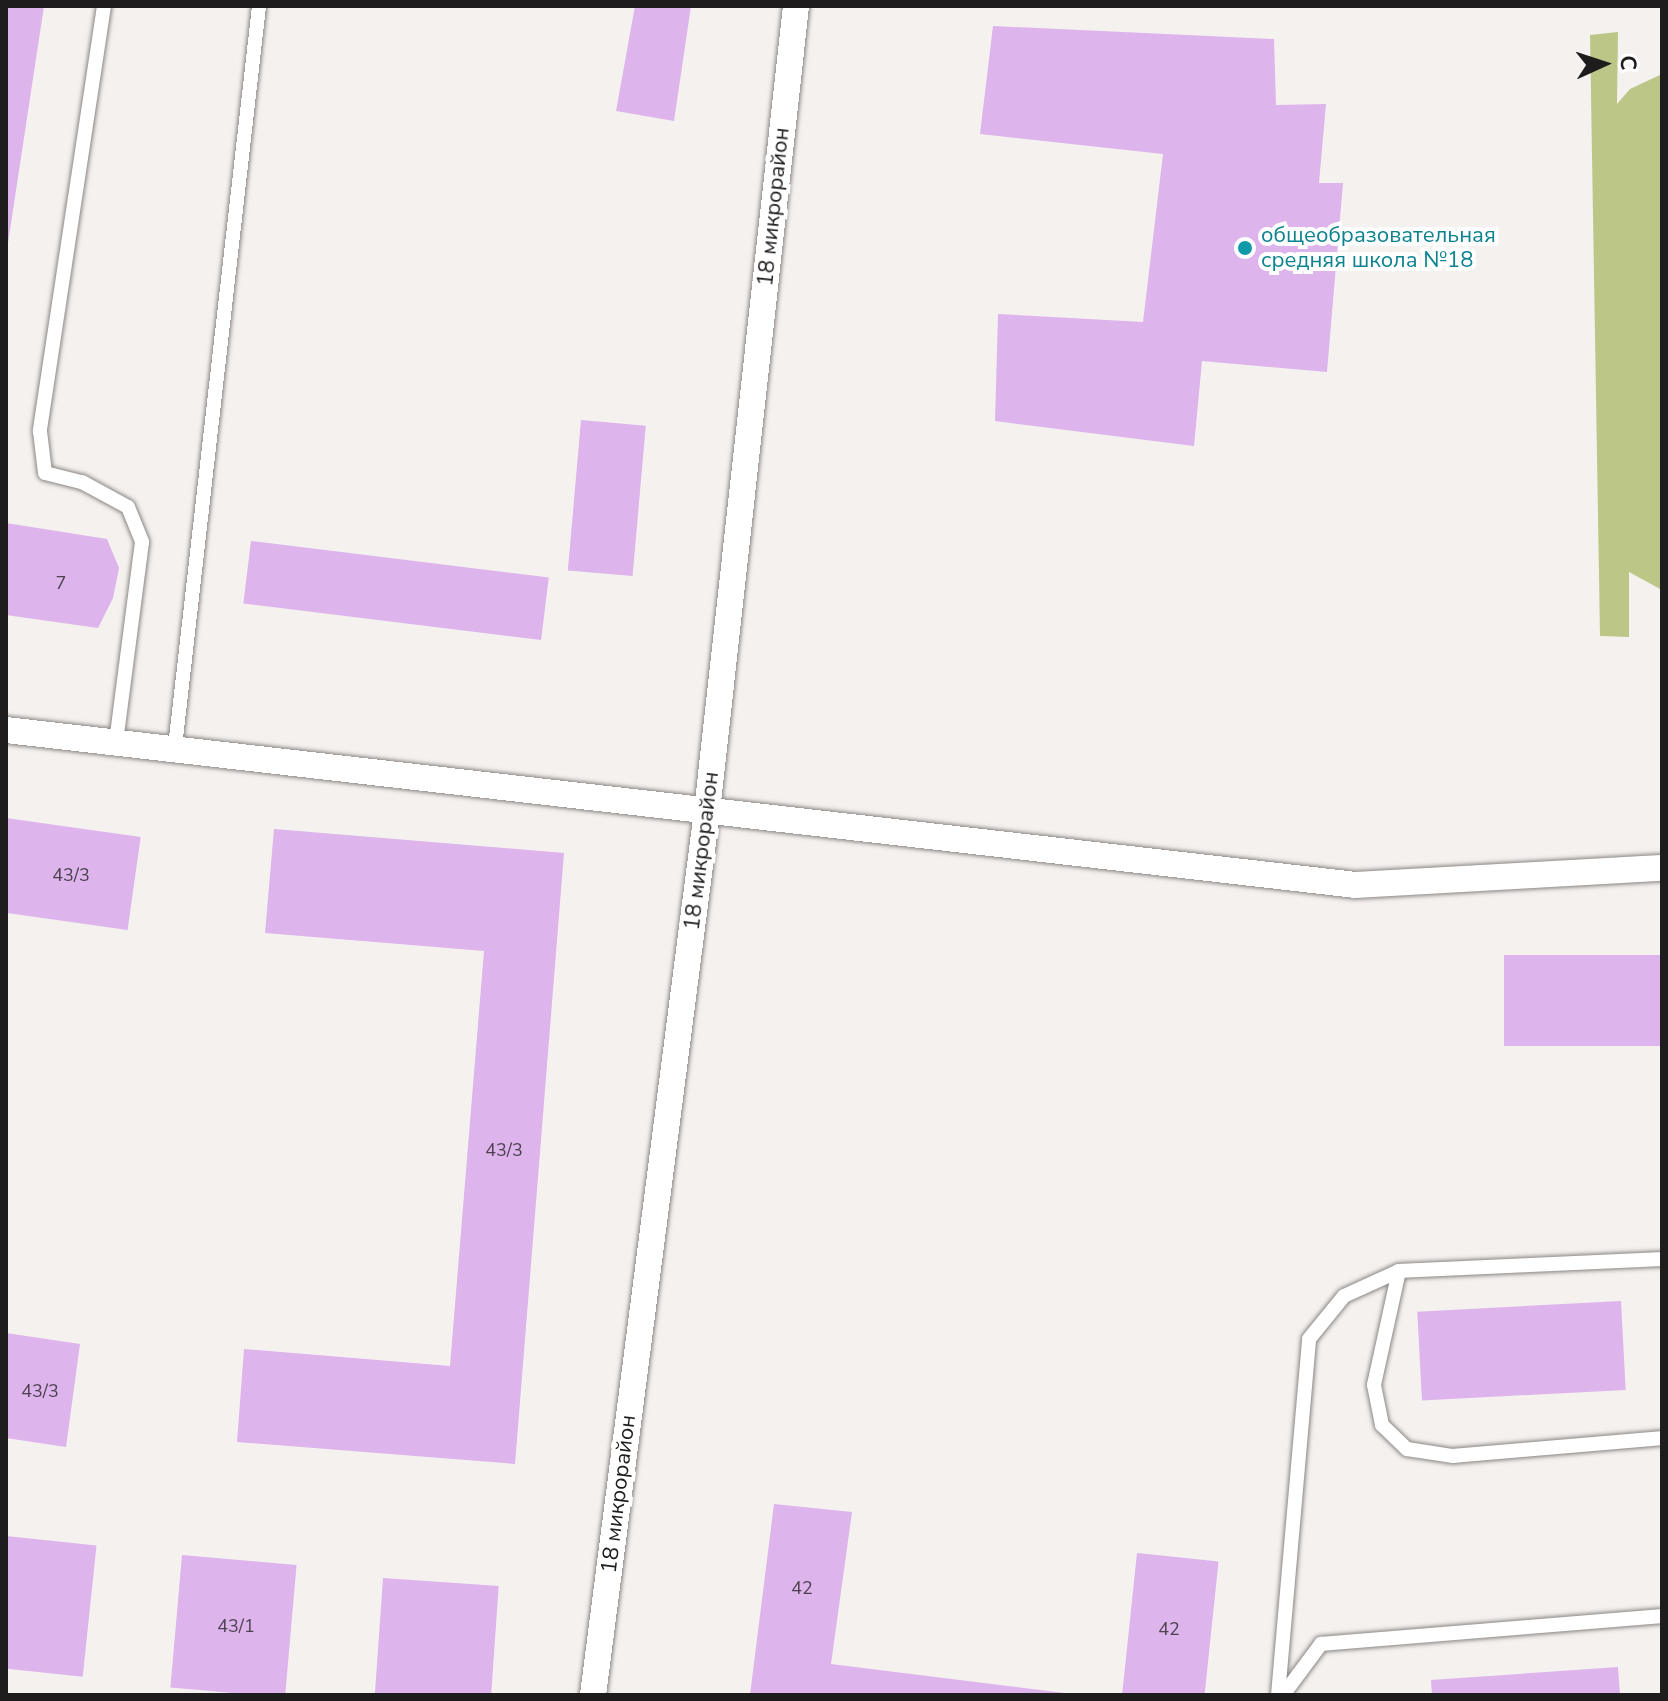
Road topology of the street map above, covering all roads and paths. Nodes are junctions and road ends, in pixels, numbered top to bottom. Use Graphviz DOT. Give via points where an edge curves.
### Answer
graph roads {
  1 [pos="104,6"];
  2 [pos="259,6"];
  3 [pos="796,6"];
  4 [pos="6,730"];
  5 [pos="116,741"];
  6 [pos="175,747"];
  7 [pos="707,811"];
  8 [pos="1662,868"];
  9 [pos="1662,1259"];
  10 [pos="1399,1271"];
  11 [pos="1662,1438"];
  12 [pos="1662,1616"];
  13 [pos="593,1695"];
  14 [pos="1281,1695"];
  1 -- 5 [label="lane" via="40,431 45,473 82,482 128,507 142,542"];
  2 -- 6 [label="lane"];
  3 -- 7 [label="street, 18 микрорайон"];
  4 -- 5 [label="street"];
  5 -- 6 [label="street"];
  6 -- 7 [label="street"];
  7 -- 8 [label="street" via="1355,885"];
  7 -- 13 [label="street, 18 микрорайон"];
  9 -- 10 [label="lane"];
  10 -- 11 [label="lane" via="1374,1385 1382,1425 1407,1449 1453,1456"];
  10 -- 14 [label="lane" via="1344,1296 1309,1339"];
  12 -- 14 [label="lane" via="1321,1644"];
}
